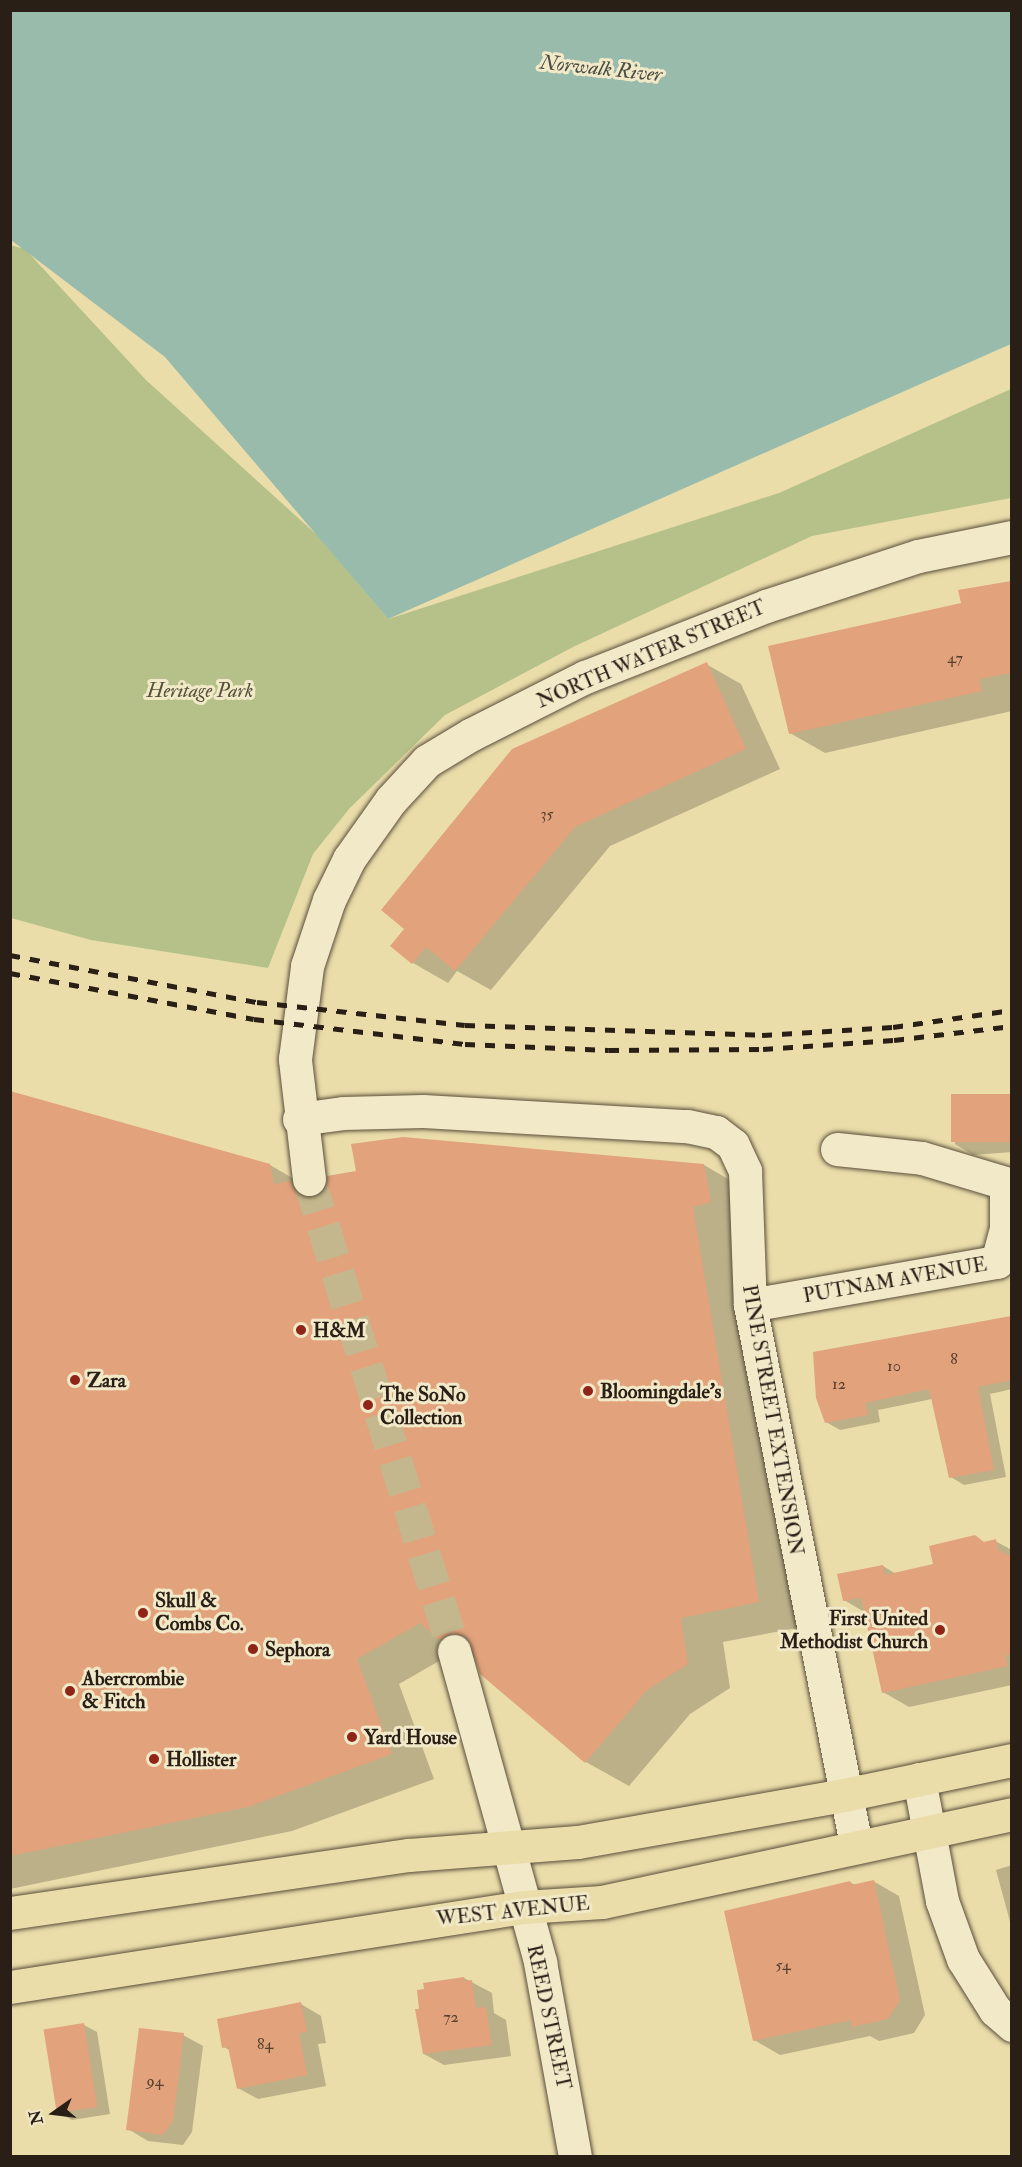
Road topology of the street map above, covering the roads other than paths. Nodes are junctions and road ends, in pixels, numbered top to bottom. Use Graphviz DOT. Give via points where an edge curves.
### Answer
graph roads {
  1 [pos="1011,537"];
  2 [pos="299,1119"];
  3 [pos="837,1149"];
  4 [pos="309,1179"];
  5 [pos="1009,1184"];
  6 [pos="750,1305"];
  7 [pos="453,1651"];
  8 [pos="1011,1760"];
  9 [pos="919,1779"];
  10 [pos="844,1795"];
  11 [pos="1011,1814"];
  12 [pos="928,1831"];
  13 [pos="507,1845"];
  14 [pos="856,1845"];
  15 [pos="524,1906"];
  16 [pos="10,1912"];
  17 [pos="10,1987"];
  18 [pos="1011,2025"];
  19 [pos="575,2157"];
  1 -- 2 [label="street, NORTH WATER STREET" via="918,556 837,579 757,609 585,677 427,761 391,800 349,859 328,900 308,966 297,1047"];
  2 -- 4 [label="street, NORTH WATER STREET"];
  2 -- 6 [label="street, PINE STREET EXTENSION" via="343,1113 423,1111 687,1126 716,1132 733,1145 746,1171"];
  3 -- 5 [label="street" via="922,1158"];
  5 -- 6 [label="street, PUTNAM AVENUE" via="1006,1228 997,1262"];
  6 -- 10 [label="street, PINE STREET EXTENSION"];
  7 -- 13 [label="street"];
  8 -- 9 [label="main road"];
  9 -- 10 [label="main road"];
  9 -- 12 [label="street"];
  10 -- 13 [label="main road" via="578,1842"];
  10 -- 14 [label="street, PINE STREET EXTENSION"];
  11 -- 12 [label="main road, WEST AVENUE"];
  12 -- 14 [label="main road, WEST AVENUE"];
  12 -- 18 [label="street" via="942,1901 963,1959 995,2010"];
  13 -- 15 [label="street, REED STREET"];
  13 -- 16 [label="main road"];
  14 -- 15 [label="main road, WEST AVENUE" via="663,1891 602,1902"];
  15 -- 17 [label="main road, WEST AVENUE"];
  15 -- 19 [label="street, REED STREET" via="557,2045"];
}
